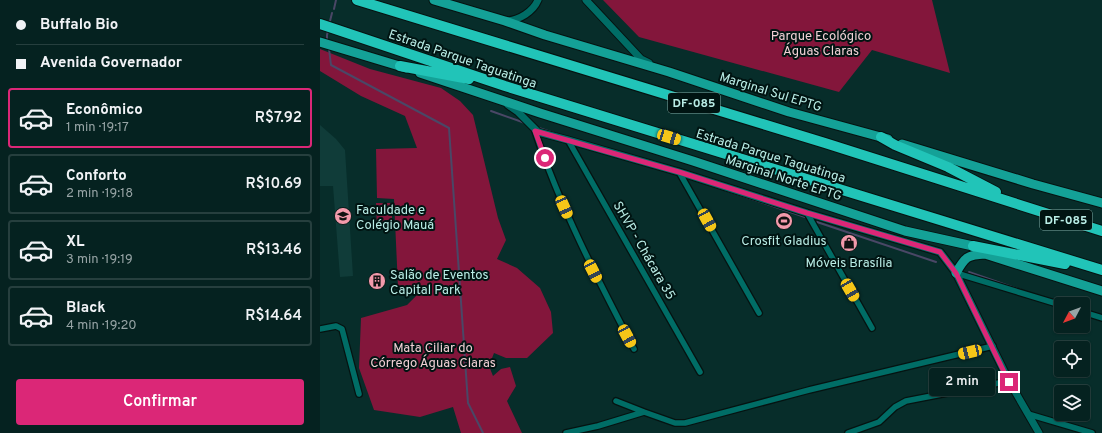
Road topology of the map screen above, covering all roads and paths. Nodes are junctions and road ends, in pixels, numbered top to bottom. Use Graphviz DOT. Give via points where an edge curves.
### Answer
graph roads {
  1 [pos="357,0"];
  2 [pos="434,0"];
  3 [pos="538,0"];
  4 [pos="586,0"];
  5 [pos="505,22"];
  6 [pos="320,24"];
  7 [pos="320,42"];
  8 [pos="400,66"];
  9 [pos="669,72"];
  10 [pos="505,86"];
  11 [pos="502,100"];
  12 [pos="535,131"];
  13 [pos="881,137"];
  14 [pos="568,140"];
  15 [pos="679,172"];
  16 [pos="1102,203"];
  17 [pos="1030,208"];
  18 [pos="807,213"];
  19 [pos="1102,231"];
  20 [pos="972,246"];
  21 [pos="985,254"];
  22 [pos="1102,271"];
  23 [pos="956,273"];
  24 [pos="1102,291"];
  25 [pos="1054,303"];
  26 [pos="759,313"];
  27 [pos="1090,314"];
  28 [pos="1102,318"];
  29 [pos="872,328"];
  30 [pos="320,329"];
  31 [pos="993,346"];
  32 [pos="634,349"];
  33 [pos="700,372"];
  34 [pos="1009,382"];
  35 [pos="359,394"];
  36 [pos="616,401"];
  37 [pos="644,412"];
  38 [pos="1028,414"];
  39 [pos="566,433"];
  40 [pos="848,433"];
  41 [pos="1039,433"];
  42 [pos="1092,433"];
  1 -- 17 [label="highway, Estrada Parque Taguatinga / DF-085"];
  2 -- 5 [label="main road, Marginal Sul EPTG"];
  3 -- 5 [label="street" via="530,11 513,21"];
  4 -- 9 [label="street" via="641,59"];
  5 -- 9 [label="main road, Marginal Sul EPTG"];
  6 -- 10 [label="highway, Estrada Parque Taguatinga"];
  7 -- 8 [label="main road, Marginal Norte EPTG"];
  8 -- 10 [label="highway"];
  8 -- 11 [label="main road, Marginal Norte EPTG"];
  9 -- 13 [label="main road, Marginal Sul EPTG" via="789,112"];
  10 -- 22 [label="highway, Estrada Parque Taguatinga"];
  11 -- 12 [label="street" via="528,121"];
  11 -- 20 [label="main road, Marginal Norte EPTG" via="904,231"];
  12 -- 14 [label="street"];
  12 -- 32 [label="street" via="558,194 586,257"];
  13 -- 16 [label="main road, Marginal Sul EPTG"];
  13 -- 17 [label="highway"];
  14 -- 15 [label="street"];
  14 -- 33 [label="street, SHVP - Chácara 35"];
  15 -- 18 [label="street"];
  15 -- 26 [label="street"];
  17 -- 19 [label="highway, Estrada Parque Taguatinga / DF-085"];
  18 -- 23 [label="street" via="940,252"];
  18 -- 29 [label="street"];
  20 -- 21 [label="main road, Marginal Norte EPTG"];
  20 -- 22 [label="highway"];
  21 -- 23 [label="main road" via="967,256"];
  21 -- 24 [label="main road, Marginal Norte EPTG"];
  23 -- 25 [label="street"];
  23 -- 31 [label="street"];
  27 -- 28 [label="street"];
  30 -- 35 [label="street" via="336,326 342,329"];
  31 -- 34 [label="street"];
  31 -- 37 [label="street" via="685,423"];
  34 -- 38 [label="street"];
  34 -- 40 [label="street" via="906,401 895,407 879,422"];
  36 -- 37 [label="street"];
  37 -- 39 [label="street"];
  38 -- 41 [label="street"];
  38 -- 42 [label="street"];
}
